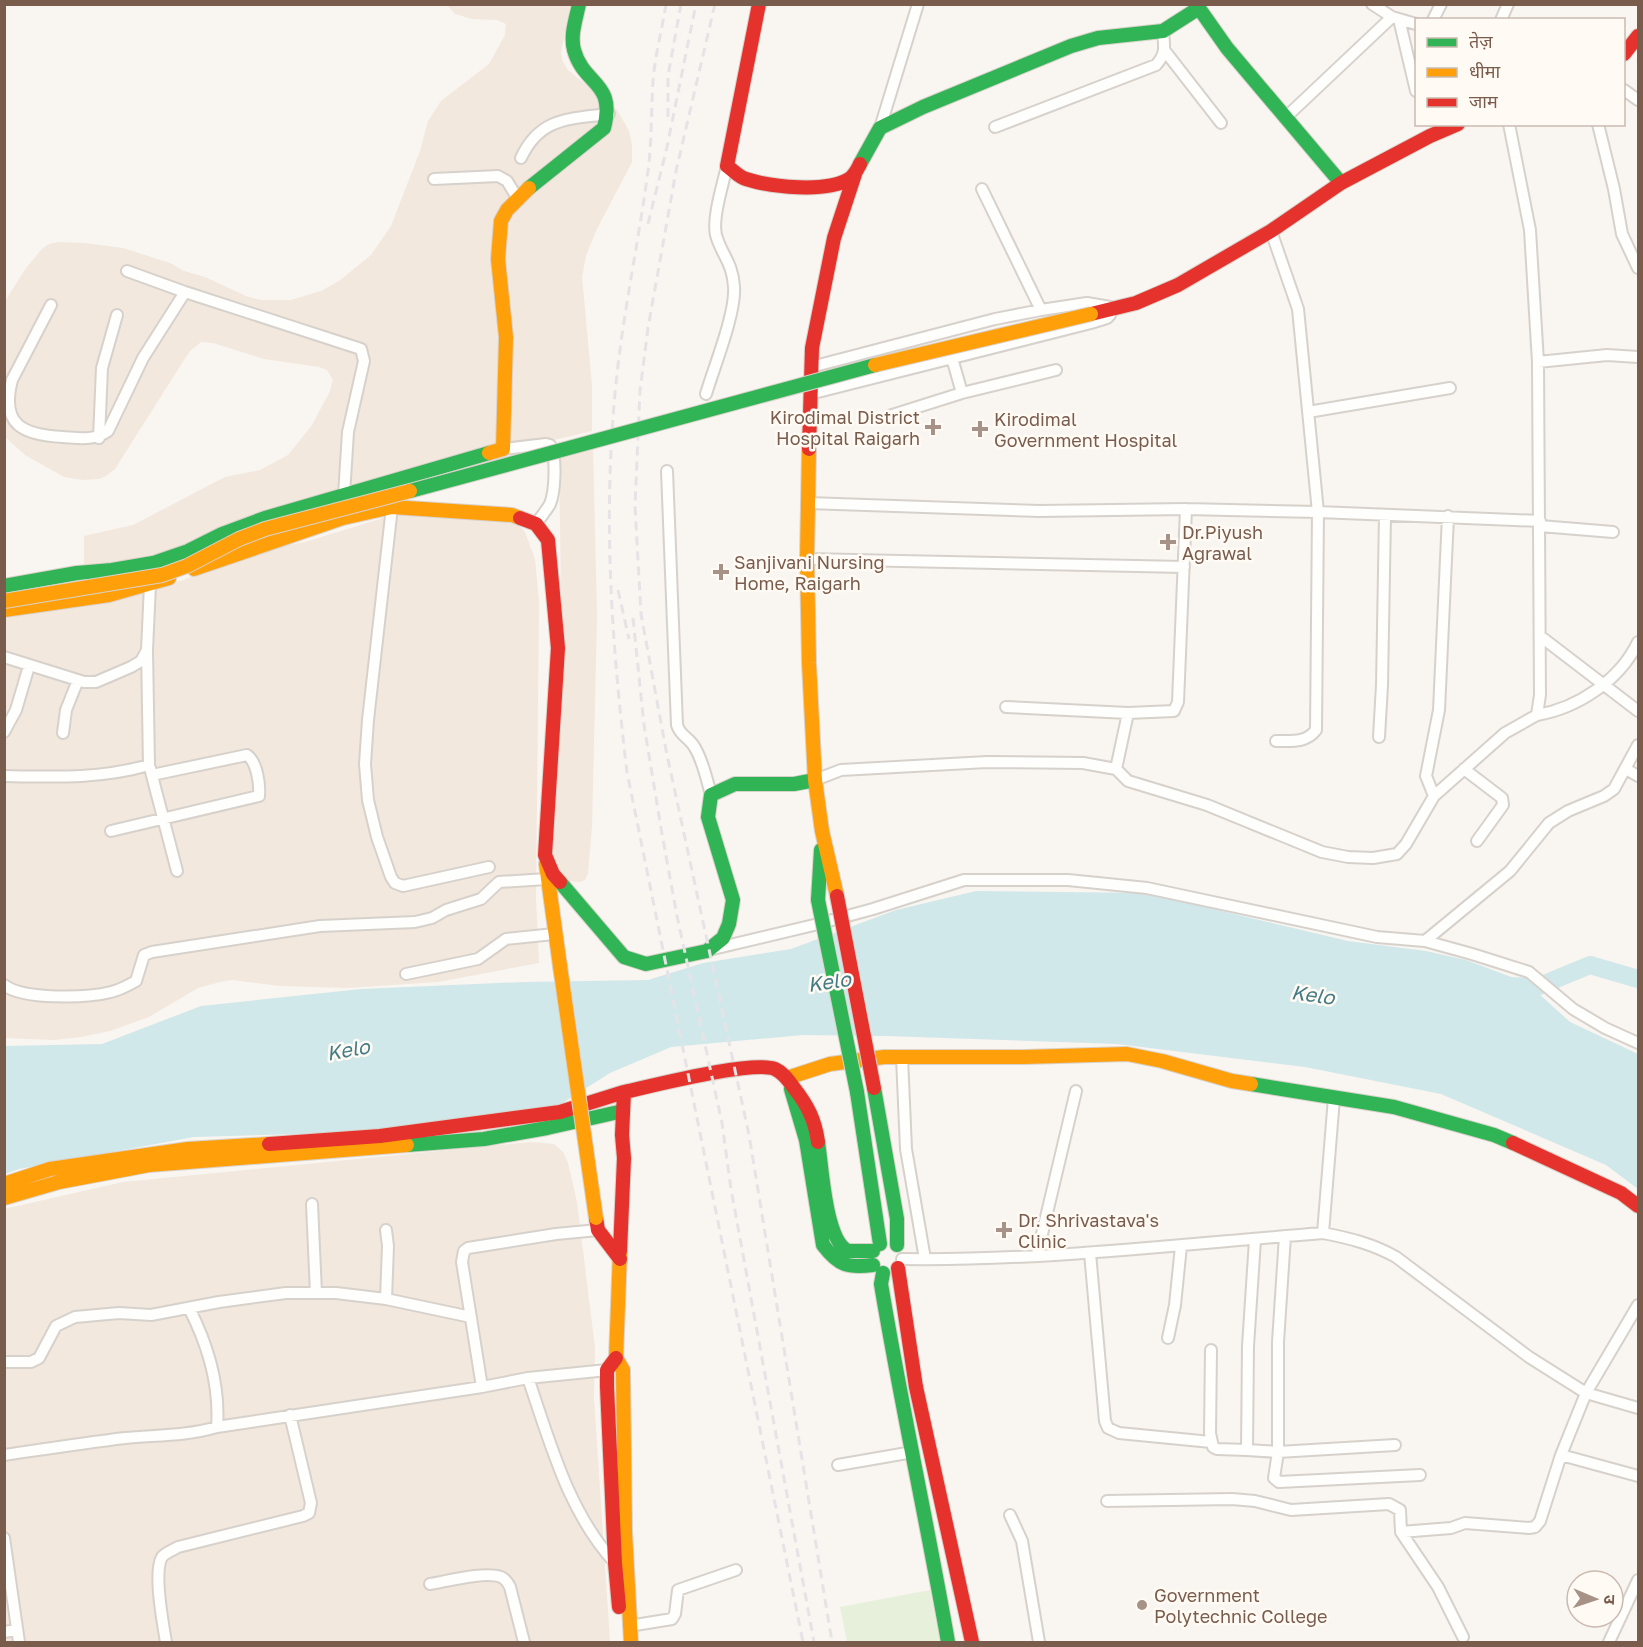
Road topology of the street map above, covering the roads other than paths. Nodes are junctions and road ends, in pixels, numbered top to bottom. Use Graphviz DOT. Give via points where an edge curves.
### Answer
graph roads {
  1 [pos="579,4"];
  2 [pos="759,4"];
  3 [pos="918,4"];
  4 [pos="1372,4"];
  5 [pos="1441,4"];
  6 [pos="1508,4"];
  7 [pos="1198,6"];
  8 [pos="1395,18"];
  9 [pos="1434,18"];
  10 [pos="1502,18"];
  11 [pos="1415,24"];
  12 [pos="1163,31"];
  13 [pos="1638,36"];
  14 [pos="1165,51"];
  15 [pos="1625,52"];
  16 [pos="1415,88"];
  17 [pos="1625,91"];
  18 [pos="1638,100"];
  19 [pos="609,114"];
  20 [pos="1285,118"];
  21 [pos="1221,123"];
  22 [pos="1448,126"];
  23 [pos="1509,126"];
  24 [pos="1598,126"];
  25 [pos="995,127"];
  26 [pos="880,128"];
  27 [pos="1428,130"];
  28 [pos="521,158"];
  29 [pos="727,166"];
  30 [pos="855,174"];
  31 [pos="434,179"];
  32 [pos="1341,183"];
  33 [pos="982,189"];
  34 [pos="518,199"];
  35 [pos="1271,231"];
  36 [pos="1638,268"];
  37 [pos="127,271"];
  38 [pos="185,292"];
  39 [pos="51,304"];
  40 [pos="1117,309"];
  41 [pos="1041,310"];
  42 [pos="117,315"];
  43 [pos="1638,357"];
  44 [pos="952,358"];
  45 [pos="1538,362"];
  46 [pos="811,367"];
  47 [pos="1056,370"];
  48 [pos="1450,388"];
  49 [pos="962,393"];
  50 [pos="706,394"];
  51 [pos="810,394"];
  52 [pos="1308,412"];
  53 [pos="889,416"];
  54 [pos="99,438"];
  55 [pos="503,449"];
  56 [pos="667,471"];
  57 [pos="344,495"];
  58 [pos="808,503"];
  59 [pos="392,507"];
  60 [pos="1186,509"];
  61 [pos="1318,512"];
  62 [pos="1385,515"];
  63 [pos="1448,516"];
  64 [pos="536,524"];
  65 [pos="1540,524"];
  66 [pos="1613,532"];
  67 [pos="807,559"];
  68 [pos="1184,567"];
  69 [pos="4,585"];
  70 [pos="150,585"];
  71 [pos="4,601"];
  72 [pos="4,610"];
  73 [pos="1540,636"];
  74 [pos="1638,642"];
  75 [pos="147,650"];
  76 [pos="4,657"];
  77 [pos="29,666"];
  78 [pos="78,680"];
  79 [pos="1603,685"];
  80 [pos="1006,707"];
  81 [pos="1638,711"];
  82 [pos="1128,713"];
  83 [pos="1537,715"];
  84 [pos="4,732"];
  85 [pos="63,733"];
  86 [pos="1379,737"];
  87 [pos="1276,741"];
  88 [pos="1638,745"];
  89 [pos="1116,769"];
  90 [pos="1464,769"];
  91 [pos="1626,769"];
  92 [pos="150,770"];
  93 [pos="4,776"];
  94 [pos="1638,776"];
  95 [pos="815,780"];
  96 [pos="711,795"];
  97 [pos="1434,796"];
  98 [pos="165,819"];
  99 [pos="111,831"];
  100 [pos="822,831"];
  101 [pos="1477,841"];
  102 [pos="545,855"];
  103 [pos="489,867"];
  104 [pos="177,871"];
  105 [pos="547,879"];
  106 [pos="554,934"];
  107 [pos="1425,941"];
  108 [pos="707,951"];
  109 [pos="405,974"];
  110 [pos="4,985"];
  111 [pos="1638,1042"];
  112 [pos="902,1057"];
  113 [pos="787,1078"];
  114 [pos="1076,1091"];
  115 [pos="624,1092"];
  116 [pos="1334,1098"];
  117 [pos="623,1111"];
  118 [pos="4,1184"];
  119 [pos="4,1198"];
  120 [pos="312,1204"];
  121 [pos="1638,1206"];
  122 [pos="597,1224"];
  123 [pos="386,1230"];
  124 [pos="1323,1233"];
  125 [pos="1285,1236"];
  126 [pos="1255,1240"];
  127 [pos="1181,1246"];
  128 [pos="876,1247"];
  129 [pos="1090,1253"];
  130 [pos="1037,1254"];
  131 [pos="899,1258"];
  132 [pos="620,1259"];
  133 [pos="925,1259"];
  134 [pos="878,1269"];
  135 [pos="316,1293"];
  136 [pos="386,1299"];
  137 [pos="1638,1305"];
  138 [pos="189,1308"];
  139 [pos="471,1317"];
  140 [pos="1168,1338"];
  141 [pos="1211,1350"];
  142 [pos="616,1358"];
  143 [pos="4,1362"];
  144 [pos="608,1370"];
  145 [pos="528,1378"];
  146 [pos="482,1387"];
  147 [pos="1586,1393"];
  148 [pos="1638,1408"];
  149 [pos="290,1415"];
  150 [pos="217,1427"];
  151 [pos="1211,1442"];
  152 [pos="1395,1445"];
  153 [pos="1247,1450"];
  154 [pos="913,1452"];
  155 [pos="1278,1452"];
  156 [pos="4,1455"];
  157 [pos="1561,1455"];
  158 [pos="838,1465"];
  159 [pos="1420,1474"];
  160 [pos="1638,1476"];
  161 [pos="1107,1501"];
  162 [pos="1010,1515"];
  163 [pos="1401,1532"];
  164 [pos="4,1538"];
  165 [pos="615,1563"];
  166 [pos="736,1570"];
  167 [pos="1638,1580"];
  168 [pos="430,1584"];
  169 [pos="8,1585"];
  170 [pos="629,1626"];
  171 [pos="17,1630"];
  172 [pos="4,1632"];
  173 [pos="1463,1637"];
  174 [pos="19,1642"];
  175 [pos="166,1642"];
  176 [pos="524,1642"];
  177 [pos="622,1642"];
  178 [pos="631,1642"];
  179 [pos="948,1642"];
  180 [pos="972,1642"];
  181 [pos="1040,1642"];
  182 [pos="1609,1642"];
  1 -- 19 [label="street" via="575,54 605,94"];
  2 -- 29 [label="street"];
  3 -- 26 [label="street"];
  4 -- 8 [label="street"];
  5 -- 9 [label="street"];
  6 -- 10 [label="street"];
  7 -- 12 [label="street"];
  7 -- 20 [label="street"];
  8 -- 11 [label="street"];
  8 -- 16 [label="street"];
  8 -- 20 [label="street"];
  12 -- 14 [label="street"];
  12 -- 26 [label="street" via="1098,38 1071,46"];
  13 -- 15 [label="street"];
  14 -- 21 [label="street"];
  14 -- 25 [label="street" via="1156,65"];
  17 -- 18 [label="street"];
  19 -- 28 [label="street" via="552,123 532,138"];
  19 -- 34 [label="street" via="604,128"];
  20 -- 32 [label="street"];
  22 -- 27 [label="street"];
  23 -- 45 [label="street" via="1530,230"];
  24 -- 36 [label="street" via="1622,234"];
  26 -- 30 [label="street"];
  27 -- 32 [label="street"];
  29 -- 30 [label="street" via="744,179 774,185 828,187"];
  29 -- 50 [label="street" via="715,222 735,287"];
  30 -- 46 [label="street" via="834,238"];
  31 -- 34 [label="street" via="504,178"];
  32 -- 35 [label="street"];
  33 -- 41 [label="street"];
  34 -- 55 [label="street" via="501,221 499,235 506,337"];
  35 -- 40 [label="street" via="1178,285"];
  35 -- 52 [label="street" via="1298,309"];
  37 -- 38 [label="street"];
  38 -- 54 [label="street" via="143,358 108,431"];
  38 -- 57 [label="street" via="361,349 364,361 348,432"];
  39 -- 54 [label="street" via="12,380 6,411 11,421 25,432"];
  40 -- 41 [label="street" via="1087,303"];
  40 -- 44 [label="street" via="1107,318 1091,323"];
  40 -- 71 [label="street, bridge" via="824,377 265,529 162,575"];
  41 -- 46 [label="street"];
  42 -- 54 [label="street" via="102,368"];
  43 -- 45 [label="street" via="1607,355"];
  44 -- 49 [label="street"];
  44 -- 51 [label="street"];
  45 -- 65 [label="street"];
  46 -- 51 [label="street"];
  47 -- 49 [label="street"];
  48 -- 52 [label="street"];
  49 -- 53 [label="street"];
  51 -- 58 [label="street"];
  52 -- 61 [label="street"];
  55 -- 57 [label="street"];
  55 -- 64 [label="street" via="546,444 553,449 550,502"];
  56 -- 96 [label="street" via="677,725 697,750"];
  57 -- 69 [label="street" via="265,518 153,563"];
  58 -- 60 [label="street" via="1040,511"];
  58 -- 67 [label="street"];
  59 -- 64 [label="street" via="512,515"];
  59 -- 70 [label="street" via="344,518"];
  59 -- 103 [label="street" via="365,764 377,837 391,877 403,886"];
  60 -- 61 [label="street"];
  60 -- 68 [label="street"];
  61 -- 62 [label="street"];
  61 -- 87 [label="street" via="1316,730 1303,740"];
  62 -- 63 [label="street"];
  62 -- 86 [label="street"];
  63 -- 65 [label="street"];
  63 -- 97 [label="street" via="1439,710 1426,776"];
  64 -- 102 [label="street" via="548,540 558,648"];
  65 -- 66 [label="street"];
  65 -- 73 [label="street"];
  67 -- 68 [label="street"];
  67 -- 95 [label="street"];
  68 -- 82 [label="street" via="1177,707 1174,711"];
  70 -- 72 [label="street"];
  70 -- 75 [label="street"];
  73 -- 79 [label="street"];
  73 -- 83 [label="street"];
  74 -- 79 [label="street" via="1618,672"];
  75 -- 78 [label="street" via="141,661 131,667 96,682"];
  75 -- 92 [label="street"];
  76 -- 77 [label="street"];
  77 -- 78 [label="street"];
  77 -- 84 [label="street" via="16,710"];
  78 -- 85 [label="street" via="66,710"];
  79 -- 81 [label="street"];
  79 -- 83 [label="street" via="1553,712"];
  80 -- 82 [label="street"];
  82 -- 89 [label="street"];
  83 -- 90 [label="street" via="1505,733"];
  88 -- 91 [label="street"];
  89 -- 95 [label="street" via="1083,763 987,762 841,770"];
  89 -- 97 [label="street" via="1128,781 1207,805 1322,852 1348,857 1396,854"];
  90 -- 97 [label="street"];
  90 -- 101 [label="street" via="1502,798 1503,805"];
  91 -- 94 [label="street"];
  91 -- 107 [label="street" via="1614,789 1549,824 1510,871"];
  92 -- 93 [label="street" via="66,777"];
  92 -- 98 [label="street"];
  92 -- 98 [label="street" via="247,755 253,760 259,796"];
  95 -- 96 [label="street" via="735,784"];
  95 -- 100 [label="street"];
  96 -- 108 [label="street" via="708,817 733,900 723,938"];
  98 -- 99 [label="street"];
  98 -- 104 [label="street"];
  100 -- 128 [label="street, bridge" via="818,900 857,1092"];
  100 -- 131 [label="street, bridge" via="874,1088 897,1219"];
  102 -- 105 [label="street"];
  102 -- 108 [label="street" via="553,874 624,957 646,964"];
  105 -- 106 [label="street"];
  105 -- 110 [label="street" via="499,882 481,898 415,922 320,926 152,952 141,960 136,981 111,992 31,995"];
  106 -- 109 [label="street" via="506,939 478,959"];
  106 -- 122 [label="street, bridge"];
  107 -- 108 [label="street" via="1377,937 1147,888 1068,880 964,880 873,909"];
  107 -- 111 [label="street" via="1529,972 1573,1009"];
  112 -- 113 [label="street" via="830,1064"];
  112 -- 116 [label="street" via="1127,1054 1232,1081"];
  112 -- 133 [label="street" via="906,1149"];
  113 -- 115 [label="street" via="772,1068 752,1067"];
  113 -- 128 [label="street" via="814,1119 826,1200 837,1241 844,1250 854,1252"];
  113 -- 134 [label="street" via="806,1140 823,1245 843,1266"];
  114 -- 130 [label="street"];
  115 -- 117 [label="street"];
  115 -- 118 [label="street" via="560,1112 380,1136 188,1149 50,1169"];
  116 -- 121 [label="street" via="1394,1107 1494,1136 1621,1192"];
  116 -- 124 [label="street"];
  117 -- 119 [label="street" via="484,1139 149,1165 59,1182"];
  117 -- 132 [label="street"];
  120 -- 135 [label="street"];
  122 -- 132 [label="street"];
  122 -- 139 [label="street" via="468,1248 462,1262"];
  123 -- 136 [label="street"];
  124 -- 125 [label="street"];
  124 -- 147 [label="street" via="1378,1247 1396,1257 1529,1357"];
  125 -- 126 [label="street"];
  125 -- 155 [label="street" via="1278,1342"];
  126 -- 127 [label="street"];
  126 -- 153 [label="street"];
  127 -- 129 [label="street"];
  127 -- 140 [label="street"];
  128 -- 131 [label="street" via="887,1242"];
  128 -- 134 [label="street" via="871,1258"];
  129 -- 130 [label="street"];
  129 -- 151 [label="street" via="1108,1428 1119,1433"];
  130 -- 133 [label="street" via="971,1260"];
  131 -- 133 [label="street"];
  131 -- 134 [label="street" via="891,1273"];
  131 -- 180 [label="street" via="916,1387"];
  132 -- 142 [label="street"];
  134 -- 154 [label="street"];
  135 -- 136 [label="street"];
  135 -- 138 [label="street" via="286,1293"];
  136 -- 139 [label="street"];
  137 -- 147 [label="street"];
  138 -- 143 [label="street" via="151,1315 75,1317 56,1326 39,1358 31,1362"];
  138 -- 150 [label="street" via="217,1385"];
  139 -- 146 [label="street"];
  141 -- 151 [label="street"];
  142 -- 144 [label="street"];
  142 -- 170 [label="street" via="623,1370"];
  144 -- 145 [label="street"];
  144 -- 165 [label="street"];
  145 -- 146 [label="street"];
  145 -- 165 [label="street" via="569,1491 599,1546"];
  146 -- 149 [label="street"];
  147 -- 148 [label="street"];
  147 -- 157 [label="street"];
  149 -- 150 [label="street"];
  149 -- 175 [label="street" via="311,1503 309,1513 178,1547 163,1556 159,1590"];
  150 -- 156 [label="street" via="194,1434 80,1443"];
  151 -- 153 [label="street" via="1217,1449"];
  152 -- 155 [label="street"];
  153 -- 155 [label="street"];
  154 -- 158 [label="street"];
  154 -- 179 [label="street"];
  155 -- 159 [label="street" via="1274,1478 1279,1482"];
  157 -- 160 [label="street"];
  157 -- 163 [label="street" via="1535,1527 1465,1523 1451,1528"];
  161 -- 163 [label="street" via="1232,1499 1291,1510 1389,1504 1400,1509"];
  162 -- 181 [label="street" via="1022,1541"];
  163 -- 173 [label="street" via="1438,1587"];
  164 -- 169 [label="street"];
  165 -- 177 [label="street"];
  166 -- 170 [label="street" via="678,1590 672,1619"];
  167 -- 182 [label="street"];
  168 -- 176 [label="street" via="500,1576 510,1587"];
  169 -- 171 [label="street"];
  170 -- 178 [label="street"];
  171 -- 172 [label="street"];
  171 -- 174 [label="street"];
}
